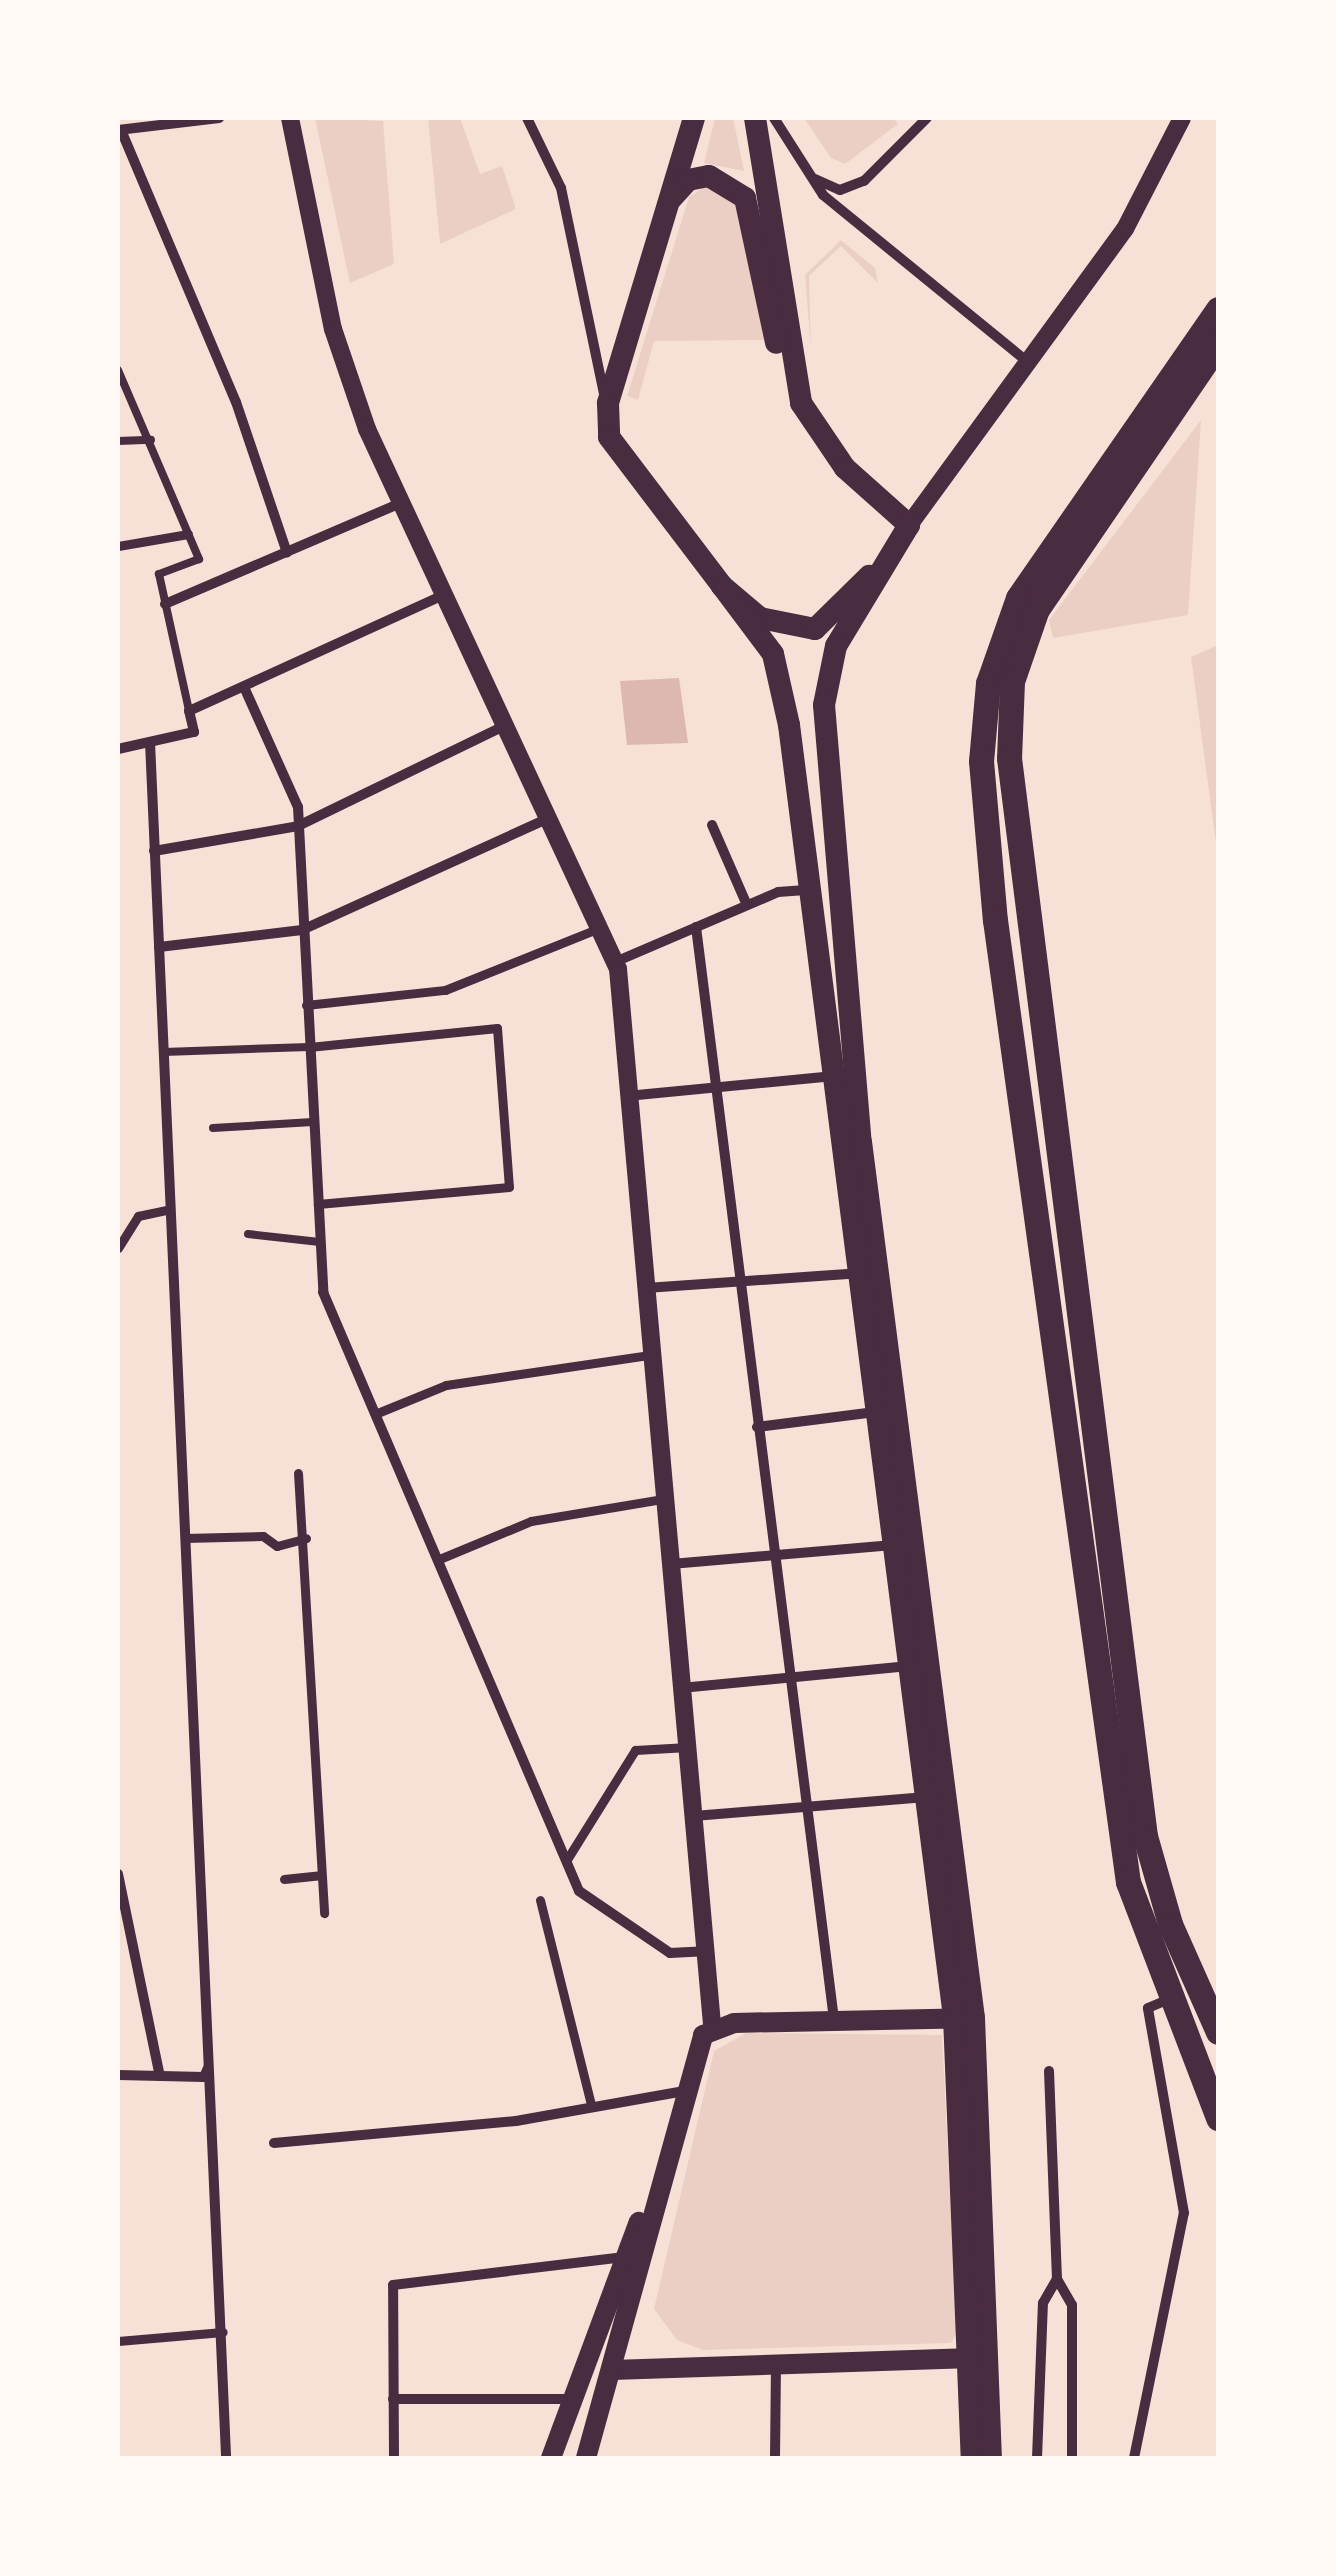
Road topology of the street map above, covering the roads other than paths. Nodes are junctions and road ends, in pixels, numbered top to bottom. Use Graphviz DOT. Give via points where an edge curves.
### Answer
graph roads {
  1 [pos="219,118"];
  2 [pos="290,118"];
  3 [pos="527,118"];
  4 [pos="694,118"];
  5 [pos="755,118"];
  6 [pos="774,118"];
  7 [pos="927,118"];
  8 [pos="1182,118"];
  9 [pos="119,130"];
  10 [pos="796,159"];
  11 [pos="666,205"];
  12 [pos="1218,309"];
  13 [pos="1218,344"];
  14 [pos="1030,363"];
  15 [pos="118,370"];
  16 [pos="606,416"];
  17 [pos="152,440"];
  18 [pos="118,441"];
  19 [pos="828,447"];
  20 [pos="400,503"];
  21 [pos="910,525"];
  22 [pos="188,534"];
  23 [pos="118,546"];
  24 [pos="286,553"];
  25 [pos="884,564"];
  26 [pos="722,586"];
  27 [pos="443,595"];
  28 [pos="165,604"];
  29 [pos="244,686"];
  30 [pos="189,711"];
  31 [pos="504,726"];
  32 [pos="150,742"];
  33 [pos="118,749"];
  34 [pos="547,819"];
  35 [pos="712,825"];
  36 [pos="298,826"];
  37 [pos="154,850"];
  38 [pos="809,890"];
  39 [pos="747,905"];
  40 [pos="696,927"];
  41 [pos="597,928"];
  42 [pos="302,930"];
  43 [pos="159,947"];
  44 [pos="616,962"];
  45 [pos="306,1005"];
  46 [pos="309,1047"];
  47 [pos="164,1052"];
  48 [pos="834,1076"];
  49 [pos="714,1087"];
  50 [pos="626,1096"];
  51 [pos="313,1122"];
  52 [pos="213,1128"];
  53 [pos="318,1204"];
  54 [pos="170,1210"];
  55 [pos="248,1234"];
  56 [pos="320,1242"];
  57 [pos="118,1248"];
  58 [pos="859,1273"];
  59 [pos="738,1283"];
  60 [pos="645,1288"];
  61 [pos="650,1355"];
  62 [pos="876,1412"];
  63 [pos="375,1414"];
  64 [pos="756,1426"];
  65 [pos="298,1473"];
  66 [pos="664,1498"];
  67 [pos="185,1538"];
  68 [pos="306,1538"];
  69 [pos="894,1545"];
  70 [pos="774,1556"];
  71 [pos="437,1560"];
  72 [pos="671,1564"];
  73 [pos="910,1666"];
  74 [pos="790,1678"];
  75 [pos="682,1688"];
  76 [pos="688,1747"];
  77 [pos="926,1797"];
  78 [pos="807,1807"];
  79 [pos="694,1816"];
  80 [pos="566,1861"];
  81 [pos="118,1874"];
  82 [pos="320,1875"];
  83 [pos="284,1879"];
  84 [pos="540,1900"];
  85 [pos="324,1914"];
  86 [pos="704,1951"];
  87 [pos="1168,1999"];
  88 [pos="964,2018"];
  89 [pos="834,2020"];
  90 [pos="712,2025"];
  91 [pos="1218,2032"];
  92 [pos="208,2067"];
  93 [pos="1049,2071"];
  94 [pos="118,2075"];
  95 [pos="160,2076"];
  96 [pos="684,2091"];
  97 [pos="590,2104"];
  98 [pos="1218,2118"];
  99 [pos="274,2143"];
  100 [pos="628,2256"];
  101 [pos="1056,2278"];
  102 [pos="222,2332"];
  103 [pos="118,2341"];
  104 [pos="980,2358"];
  105 [pos="776,2364"];
  106 [pos="612,2370"];
  107 [pos="393,2399"];
  108 [pos="568,2399"];
  109 [pos="596,2416"];
  110 [pos="226,2458"];
  111 [pos="394,2458"];
  112 [pos="551,2458"];
  113 [pos="586,2458"];
  114 [pos="774,2458"];
  115 [pos="972,2458"];
  116 [pos="991,2458"];
  117 [pos="1037,2458"];
  118 [pos="1072,2458"];
  119 [pos="1134,2458"];
  1 -- 9 [label="street"];
  2 -- 20 [label="street" via="340,351"];
  3 -- 16 [label="street" via="562,195"];
  4 -- 11 [label="main road"];
  5 -- 19 [label="main road" via="770,170 801,403"];
  6 -- 10 [label="street"];
  7 -- 10 [label="street" via="851,187 830,189"];
  8 -- 14 [label="street" via="1125,229"];
  9 -- 24 [label="street" via="236,402"];
  10 -- 14 [label="street" via="823,195"];
  11 -- 16 [label="main road"];
  11 -- 19 [label="main road" via="698,176 729,181 745,198 784,374"];
  12 -- 87 [label="highway" via="1034,572 1000,639 984,713 995,920 1128,1882"];
  13 -- 91 [label="highway" via="1037,609 1012,681 1009,758 1145,1836 1176,1938"];
  14 -- 21 [label="street"];
  15 -- 17 [label="lane"];
  16 -- 26 [label="main road" via="616,452"];
  17 -- 18 [label="lane"];
  17 -- 22 [label="lane"];
  19 -- 21 [label="main road"];
  20 -- 24 [label="street"];
  20 -- 27 [label="street"];
  21 -- 25 [label="main road"];
  22 -- 23 [label="street"];
  22 -- 28 [label="lane" via="199,560 158,574"];
  24 -- 28 [label="street"];
  25 -- 26 [label="main road" via="808,632 760,618"];
  25 -- 88 [label="main road" via="824,682 861,1142"];
  26 -- 38 [label="main road" via="780,673"];
  27 -- 29 [label="street"];
  27 -- 31 [label="street"];
  28 -- 30 [label="lane"];
  29 -- 30 [label="street"];
  29 -- 36 [label="street"];
  30 -- 32 [label="street" via="194,732"];
  31 -- 34 [label="street"];
  31 -- 36 [label="street"];
  32 -- 33 [label="street"];
  32 -- 37 [label="street"];
  34 -- 41 [label="street"];
  34 -- 42 [label="street"];
  35 -- 39 [label="street"];
  36 -- 37 [label="street"];
  36 -- 42 [label="street"];
  37 -- 43 [label="street"];
  38 -- 39 [label="street"];
  38 -- 48 [label="main road"];
  39 -- 40 [label="street"];
  40 -- 44 [label="street"];
  40 -- 49 [label="street"];
  41 -- 44 [label="street"];
  41 -- 45 [label="street" via="445,990"];
  42 -- 43 [label="street"];
  42 -- 45 [label="street"];
  43 -- 47 [label="street"];
  44 -- 50 [label="street"];
  45 -- 46 [label="street"];
  46 -- 47 [label="lane"];
  46 -- 51 [label="street"];
  46 -- 53 [label="street" via="496,1028 509,1188"];
  47 -- 54 [label="street"];
  48 -- 49 [label="street"];
  48 -- 58 [label="main road"];
  49 -- 50 [label="street"];
  49 -- 59 [label="street"];
  50 -- 60 [label="street"];
  51 -- 52 [label="lane"];
  51 -- 53 [label="street"];
  53 -- 56 [label="street"];
  54 -- 57 [label="street" via="138,1216"];
  54 -- 67 [label="street"];
  55 -- 56 [label="lane"];
  56 -- 63 [label="street" via="323,1292"];
  58 -- 59 [label="street"];
  58 -- 62 [label="main road"];
  59 -- 60 [label="street"];
  59 -- 64 [label="street"];
  60 -- 61 [label="street"];
  61 -- 63 [label="street" via="446,1385"];
  61 -- 66 [label="street"];
  62 -- 64 [label="street"];
  62 -- 69 [label="main road"];
  63 -- 71 [label="street"];
  64 -- 70 [label="street"];
  65 -- 68 [label="street"];
  66 -- 71 [label="street" via="531,1521"];
  66 -- 72 [label="street"];
  67 -- 68 [label="street" via="263,1536 277,1546"];
  67 -- 92 [label="street"];
  68 -- 82 [label="street"];
  69 -- 70 [label="street"];
  69 -- 73 [label="main road"];
  70 -- 72 [label="street"];
  70 -- 74 [label="street"];
  71 -- 80 [label="street"];
  72 -- 75 [label="street"];
  73 -- 74 [label="street"];
  73 -- 77 [label="main road"];
  74 -- 75 [label="street"];
  74 -- 78 [label="street"];
  75 -- 76 [label="street"];
  76 -- 79 [label="street"];
  76 -- 80 [label="street" via="635,1750"];
  77 -- 78 [label="street"];
  77 -- 88 [label="main road"];
  78 -- 79 [label="street"];
  78 -- 89 [label="street"];
  79 -- 86 [label="street"];
  80 -- 86 [label="street" via="579,1891 670,1952"];
  81 -- 95 [label="street"];
  82 -- 83 [label="street"];
  82 -- 85 [label="street"];
  84 -- 97 [label="street"];
  86 -- 90 [label="street"];
  87 -- 98 [label="highway"];
  87 -- 119 [label="street" via="1148,2008 1184,2213"];
  88 -- 89 [label="main road"];
  88 -- 104 [label="main road"];
  89 -- 90 [label="main road"];
  90 -- 96 [label="main road"];
  92 -- 95 [label="street" via="204,2077"];
  92 -- 102 [label="street"];
  93 -- 101 [label="street"];
  94 -- 95 [label="street"];
  96 -- 97 [label="street"];
  96 -- 100 [label="main road"];
  96 -- 106 [label="main road"];
  97 -- 99 [label="street" via="516,2121"];
  100 -- 107 [label="street" via="393,2285"];
  100 -- 108 [label="main road"];
  101 -- 117 [label="street" via="1043,2303"];
  101 -- 118 [label="street" via="1072,2305"];
  102 -- 103 [label="street"];
  102 -- 110 [label="street"];
  104 -- 105 [label="main road"];
  104 -- 115 [label="main road"];
  104 -- 116 [label="main road"];
  105 -- 106 [label="main road"];
  105 -- 114 [label="street"];
  106 -- 109 [label="main road"];
  107 -- 108 [label="street"];
  107 -- 111 [label="street"];
  108 -- 109 [label="main road"];
  108 -- 112 [label="main road"];
  109 -- 113 [label="main road"];
}
